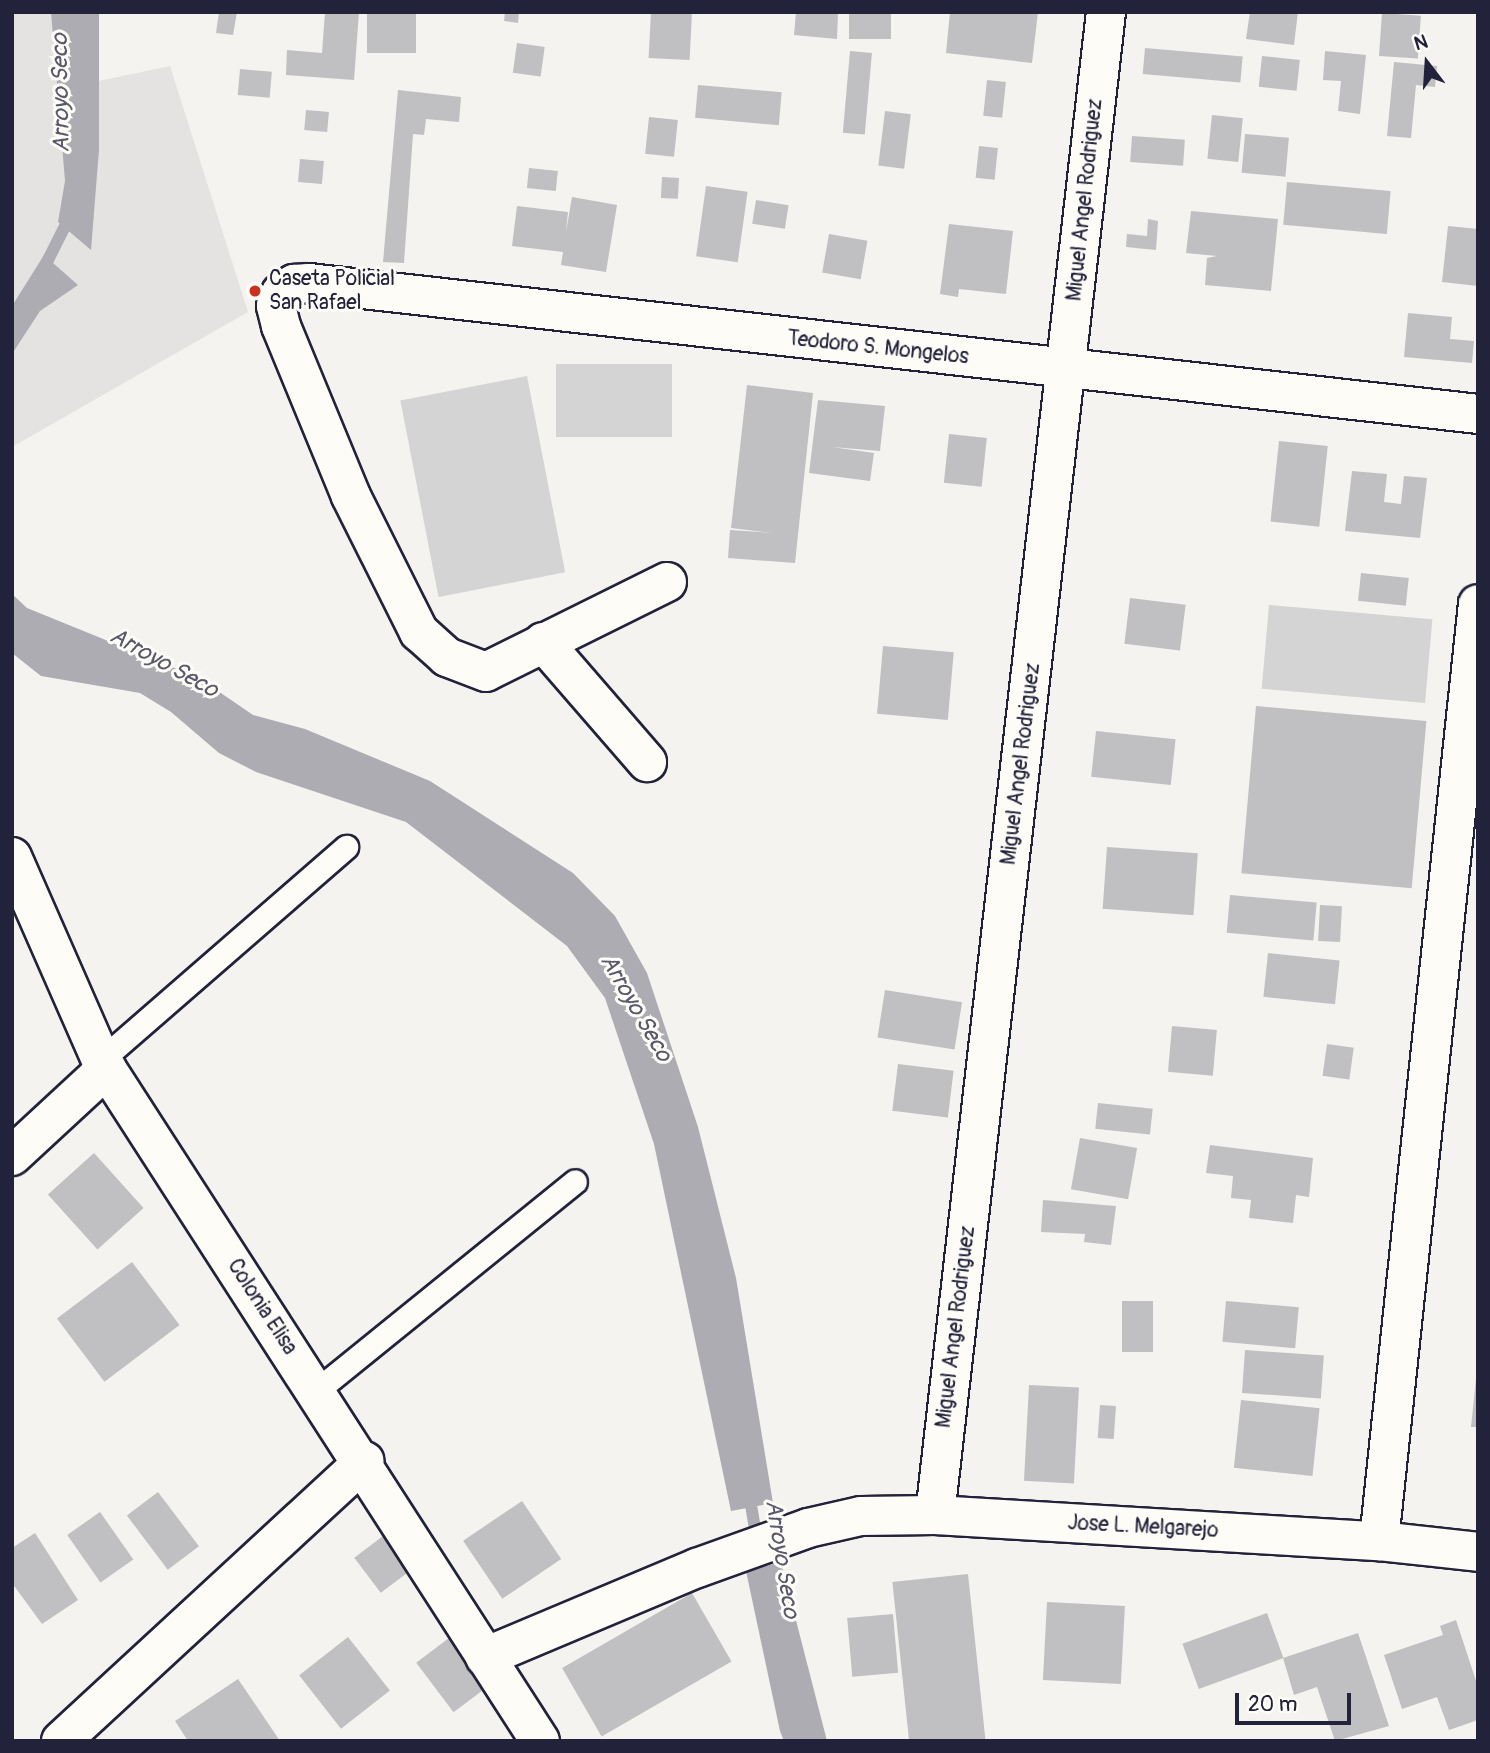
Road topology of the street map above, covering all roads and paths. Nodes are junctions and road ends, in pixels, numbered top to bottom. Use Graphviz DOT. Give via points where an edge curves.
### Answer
graph roads {
  1 [pos="1106,12"];
  2 [pos="1066,369"];
  3 [pos="1478,414"];
  4 [pos="667,582"];
  5 [pos="1478,604"];
  6 [pos="543,642"];
  7 [pos="647,762"];
  8 [pos="346,847"];
  9 [pos="12,857"];
  10 [pos="104,1064"];
  11 [pos="12,1156"];
  12 [pos="575,1181"];
  13 [pos="316,1391"];
  14 [pos="364,1461"];
  15 [pos="935,1515"];
  16 [pos="1379,1541"];
  17 [pos="1478,1552"];
  18 [pos="485,1657"];
  19 [pos="61,1741"];
  20 [pos="540,1741"];
  1 -- 2 [label="street, Miguel Angel Rodriguez"];
  2 -- 3 [label="street, Teodoro S. Mongelos"];
  2 -- 6 [label="street, Teodoro S. Mongelos" via="309,283 294,284 281,293 276,306 281,326 351,496 419,632 447,657 486,672"];
  2 -- 15 [label="street, Miguel Angel Rodriguez"];
  4 -- 6 [label="street"];
  5 -- 16 [label="street"];
  6 -- 7 [label="street"];
  8 -- 10 [label="lane"];
  9 -- 10 [label="street, Colonia Elisa"];
  10 -- 11 [label="street"];
  10 -- 13 [label="street, Colonia Elisa"];
  12 -- 13 [label="lane"];
  13 -- 14 [label="street, Colonia Elisa"];
  14 -- 18 [label="street, Colonia Elisa"];
  14 -- 19 [label="street"];
  15 -- 16 [label="street, Jose L. Melgarejo"];
  15 -- 18 [label="street, Jose L. Melgarejo" via="861,1516 808,1528 697,1568"];
  16 -- 17 [label="street, Jose L. Melgarejo"];
  18 -- 20 [label="street, Colonia Elisa"];
}
